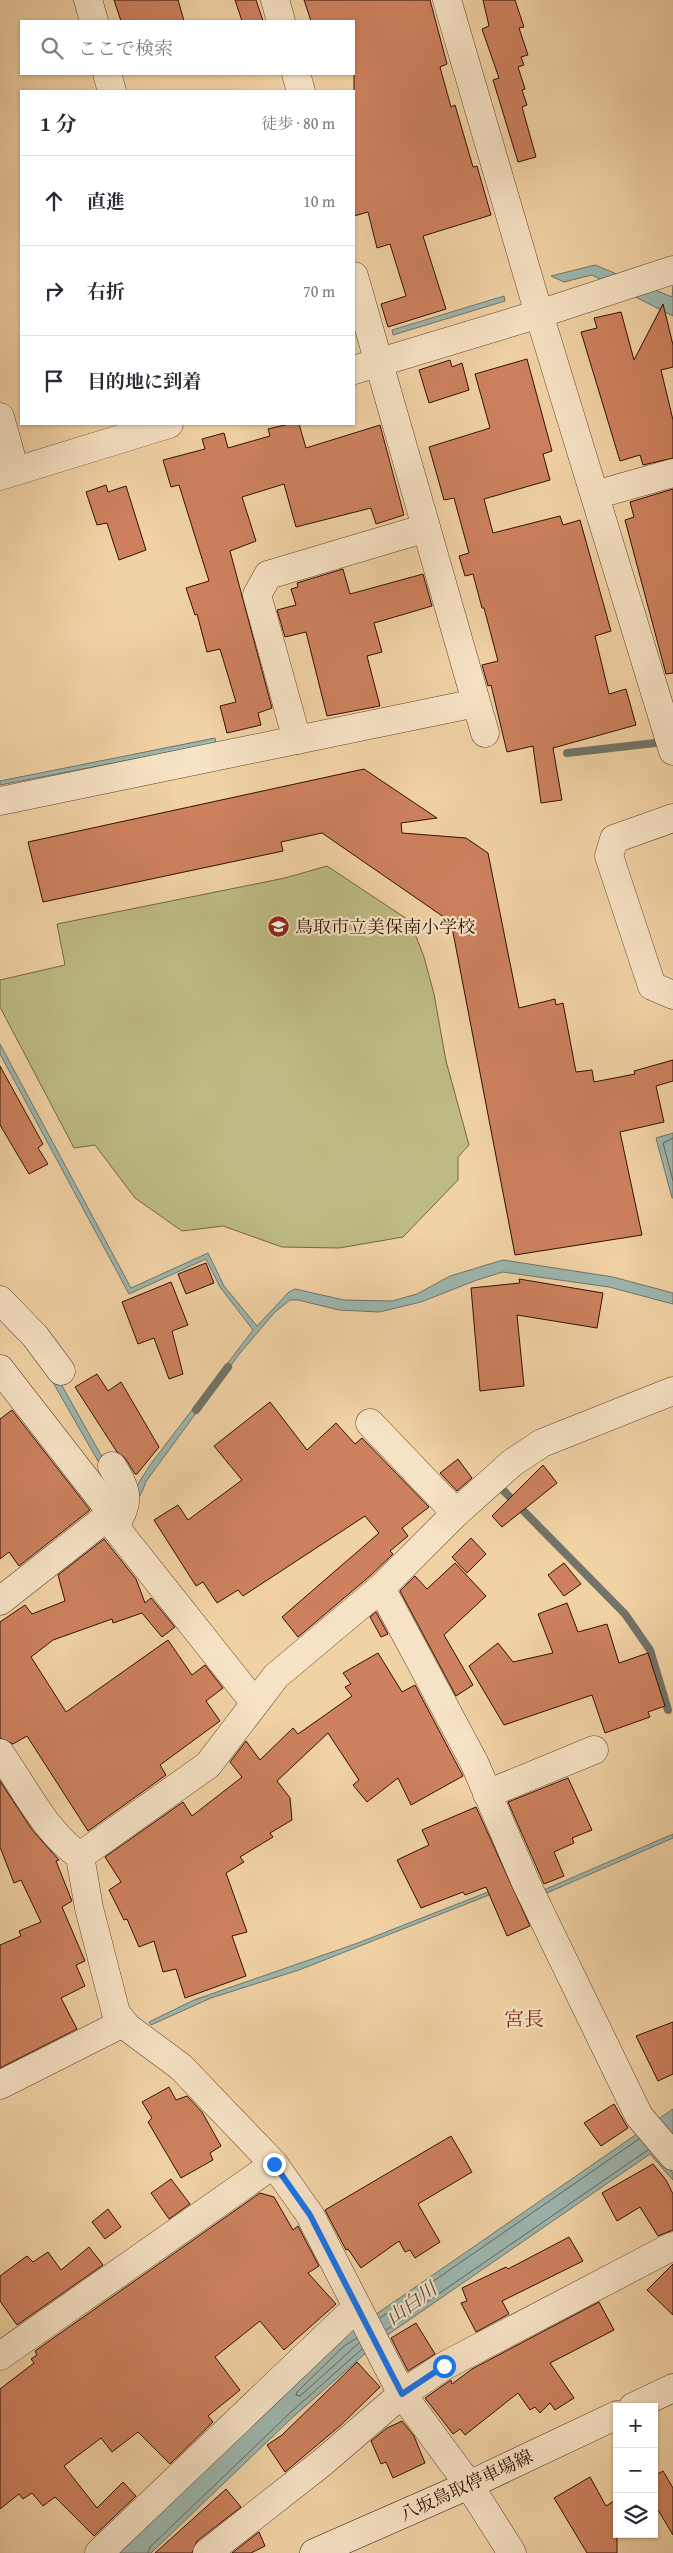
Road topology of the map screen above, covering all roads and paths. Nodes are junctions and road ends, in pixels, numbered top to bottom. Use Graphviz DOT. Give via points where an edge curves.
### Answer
graph roads {
  1 [pos="88,0"];
  2 [pos="275,0"];
  3 [pos="447,0"];
  4 [pos="94,20"];
  5 [pos="281,20"];
  6 [pos="107,75"];
  7 [pos="296,75"];
  8 [pos="112,90"];
  9 [pos="301,90"];
  10 [pos="673,270"];
  11 [pos="355,284"];
  12 [pos="539,314"];
  13 [pos="366,366"];
  14 [pos="0,417"];
  15 [pos="166,425"];
  16 [pos="673,473"];
  17 [pos="8,474"];
  18 [pos="594,494"];
  19 [pos="426,528"];
  20 [pos="476,703"];
  21 [pos="485,733"];
  22 [pos="297,740"];
  23 [pos="673,751"];
  24 [pos="0,800"];
  25 [pos="673,818"];
  26 [pos="673,995"];
  27 [pos="0,1300"];
  28 [pos="0,1369"];
  29 [pos="61,1371"];
  30 [pos="673,1391"];
  31 [pos="370,1423"];
  32 [pos="112,1466"];
  33 [pos="456,1513"];
  34 [pos="111,1522"];
  35 [pos="381,1588"];
  36 [pos="0,1600"];
  37 [pos="254,1702"];
  38 [pos="594,1750"];
  39 [pos="0,1753"];
  40 [pos="487,1794"];
  41 [pos="80,1856"];
  42 [pos="123,2023"];
  43 [pos="0,2085"];
  44 [pos="673,2156"];
  45 [pos="274,2164"];
  46 [pos="673,2246"];
  47 [pos="357,2307"];
  48 [pos="0,2356"];
  49 [pos="673,2388"];
  50 [pos="402,2394"];
  51 [pos="641,2403"];
  52 [pos="613,2417"];
  53 [pos="469,2485"];
  54 [pos="99,2553"];
  55 [pos="207,2553"];
  56 [pos="314,2553"];
  57 [pos="512,2553"];
  1 -- 4 [label="street"];
  2 -- 5 [label="street"];
  3 -- 12 [label="street"];
  6 -- 8 [label="street"];
  7 -- 9 [label="street"];
  10 -- 12 [label="street"];
  11 -- 13 [label="street"];
  12 -- 13 [label="street"];
  12 -- 18 [label="street"];
  13 -- 19 [label="street"];
  14 -- 17 [label="street"];
  15 -- 17 [label="street"];
  16 -- 18 [label="street"];
  18 -- 23 [label="street"];
  19 -- 20 [label="street"];
  19 -- 22 [label="street" via="268,575 257,595"];
  20 -- 21 [label="street"];
  20 -- 22 [label="street"];
  22 -- 24 [label="street"];
  25 -- 26 [label="street" via="614,839 609,856 652,986"];
  27 -- 29 [label="street" via="35,1336"];
  28 -- 34 [label="street" via="112,1514"];
  30 -- 33 [label="street" via="525,1452"];
  31 -- 33 [label="street"];
  32 -- 34 [label="street" via="123,1484 126,1498 125,1511"];
  33 -- 35 [label="street"];
  34 -- 36 [label="street"];
  34 -- 37 [label="street"];
  35 -- 37 [label="street" via="276,1676"];
  35 -- 40 [label="street" via="474,1762"];
  37 -- 41 [label="street" via="208,1765"];
  38 -- 40 [label="street"];
  39 -- 41 [label="street" via="47,1822"];
  40 -- 44 [label="street" via="526,1883 639,2116"];
  41 -- 42 [label="street" via="89,1908 114,2006"];
  42 -- 43 [label="street"];
  42 -- 45 [label="street" via="181,2067"];
  45 -- 47 [label="street" via="310,2215"];
  45 -- 48 [label="street"];
  46 -- 50 [label="street" via="444,2366"];
  47 -- 50 [label="street"];
  47 -- 54 [label="street"];
  49 -- 51 [label="street"];
  50 -- 53 [label="street"];
  50 -- 55 [label="street" via="323,2462"];
  52 -- 53 [label="street, 八坂鳥取停車場線"];
  53 -- 56 [label="street, 八坂鳥取停車場線"];
  53 -- 57 [label="street"];
}
